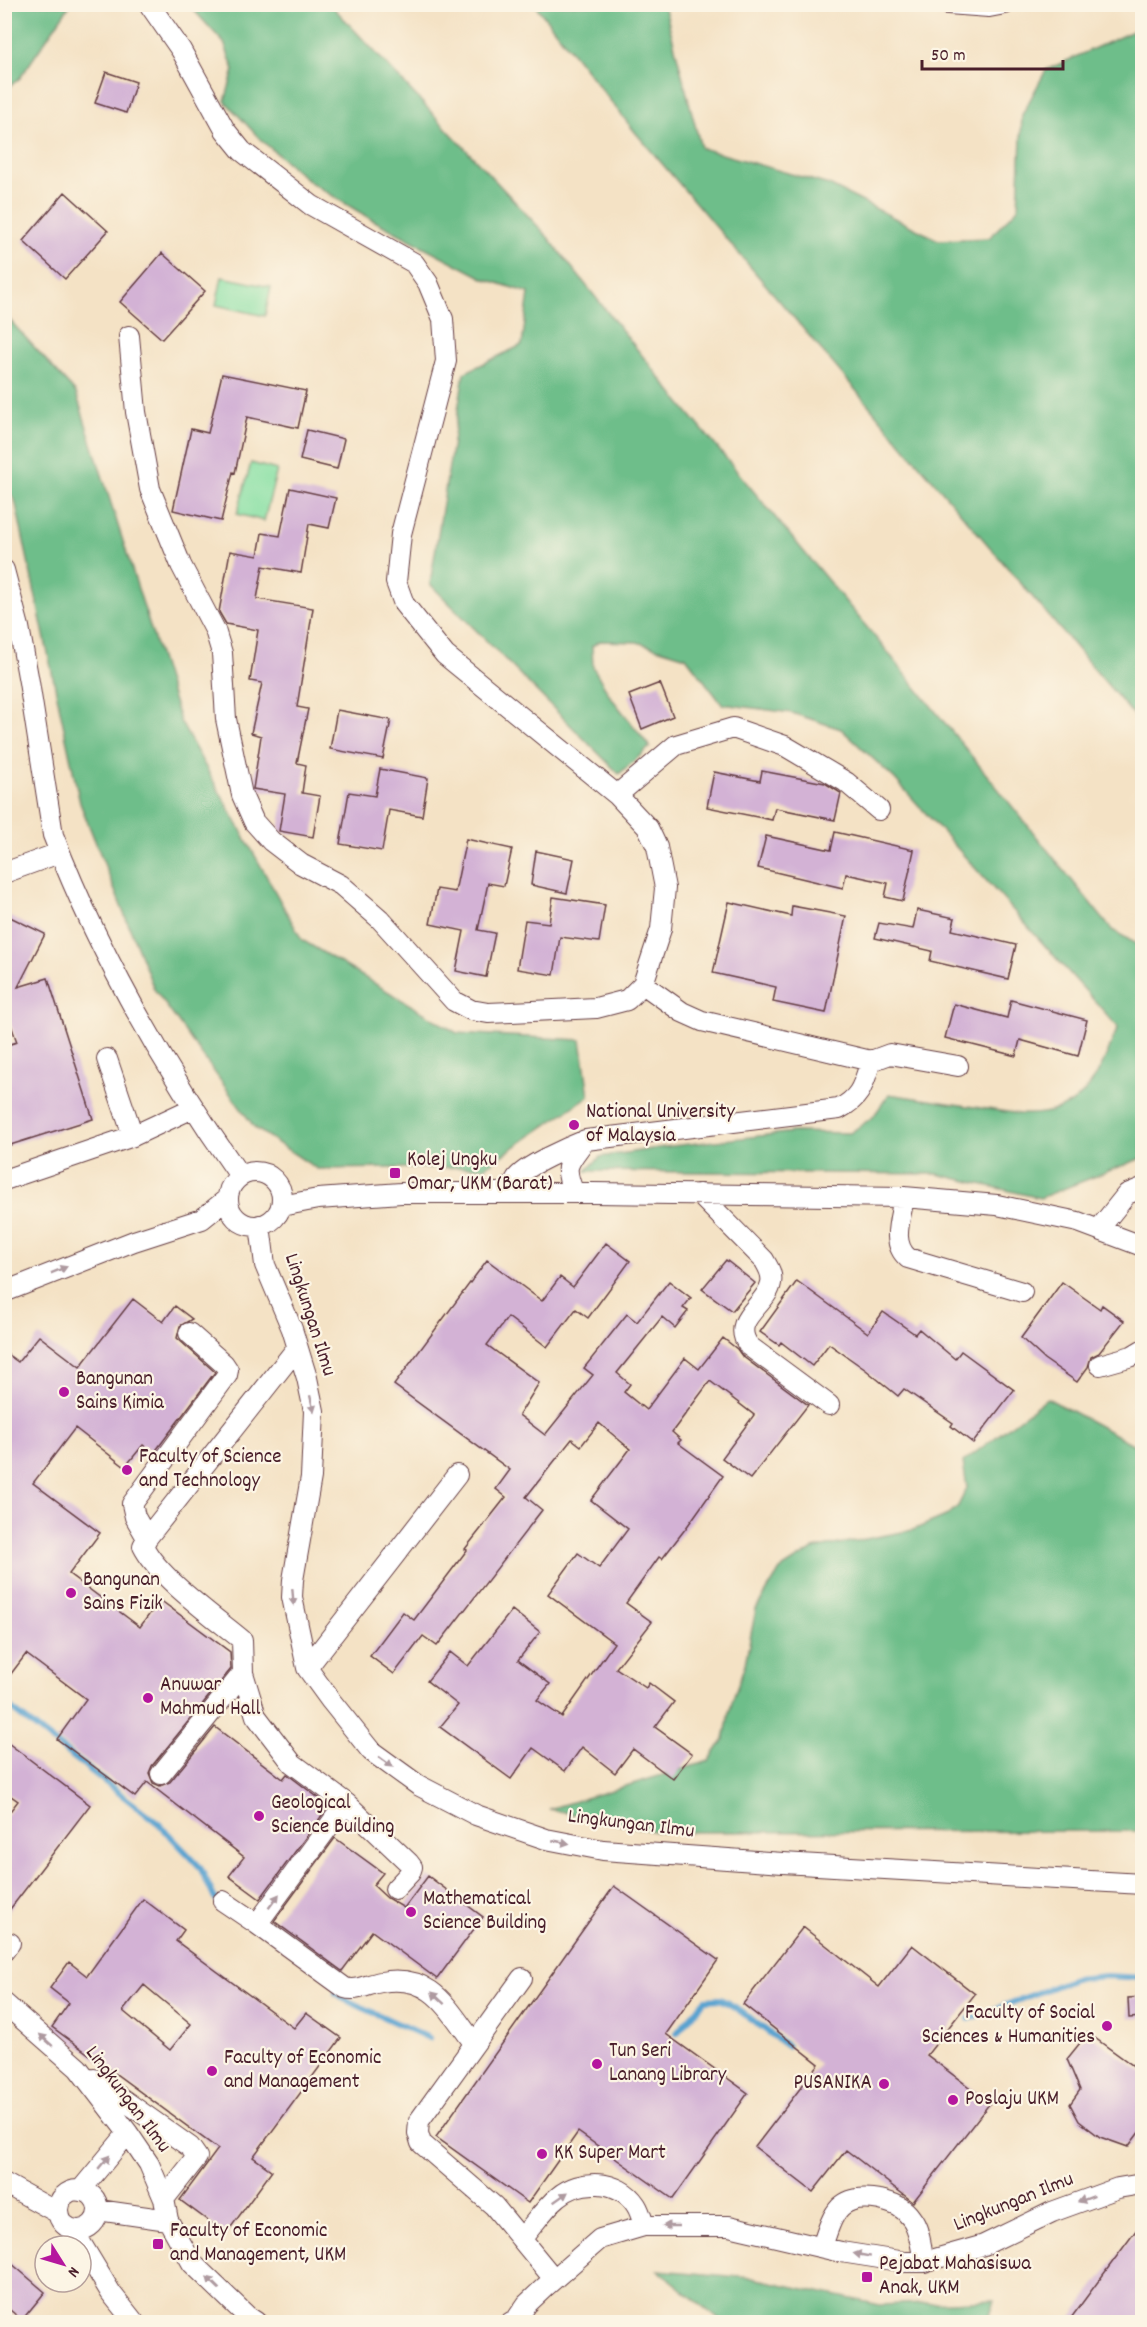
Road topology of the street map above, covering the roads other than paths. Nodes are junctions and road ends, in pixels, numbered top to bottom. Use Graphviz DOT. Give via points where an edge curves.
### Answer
graph roads {
  1 [pos="149,4"];
  2 [pos="948,4"];
  3 [pos="1005,4"];
  4 [pos="129,336"];
  5 [pos="4,570"];
  6 [pos="618,795"];
  7 [pos="879,810"];
  8 [pos="60,853"];
  9 [pos="4,873"];
  10 [pos="643,984"];
  11 [pos="107,1059"];
  12 [pos="871,1060"];
  13 [pos="958,1066"];
  14 [pos="193,1107"];
  15 [pos="133,1136"];
  16 [pos="586,1140"];
  17 [pos="240,1176"];
  18 [pos="4,1180"];
  19 [pos="1143,1188"];
  20 [pos="513,1193"];
  21 [pos="574,1193"];
  22 [pos="699,1194"];
  23 [pos="904,1197"];
  24 [pos="228,1198"];
  25 [pos="281,1206"];
  26 [pos="260,1225"];
  27 [pos="1099,1229"];
  28 [pos="1143,1246"];
  29 [pos="4,1292"];
  30 [pos="1022,1292"];
  31 [pos="189,1333"];
  32 [pos="297,1348"];
  33 [pos="1143,1350"];
  34 [pos="1100,1365"];
  35 [pos="829,1405"];
  36 [pos="458,1475"];
  37 [pos="147,1538"];
  38 [pos="308,1668"];
  39 [pos="243,1673"];
  40 [pos="161,1774"];
  41 [pos="346,1803"];
  42 [pos="1143,1884"];
  43 [pos="395,1889"];
  44 [pos="223,1901"];
  45 [pos="257,1924"];
  46 [pos="522,1978"];
  47 [pos="4,2003"];
  48 [pos="474,2043"];
  49 [pos="78,2068"];
  50 [pos="128,2133"];
  51 [pos="4,2183"];
  52 [pos="1143,2184"];
  53 [pos="80,2191"];
  54 [pos="164,2199"];
  55 [pos="98,2210"];
  56 [pos="58,2213"];
  57 [pos="168,2220"];
  58 [pos="644,2226"];
  59 [pos="73,2229"];
  60 [pos="522,2239"];
  61 [pos="822,2247"];
  62 [pos="924,2262"];
  63 [pos="554,2279"];
  64 [pos="134,2322"];
  65 [pos="256,2322"];
  66 [pos="511,2322"];
  1 -- 6 [label="street" via="181,50 225,130 242,151 311,205 414,263 428,283 443,319 446,361 401,534 396,582 404,604 445,655"];
  2 -- 3 [label="street"];
  4 -- 10 [label="street" via="136,412 150,489 222,653 226,719 242,795 254,822 301,864 341,885 380,919 453,1001 471,1010 488,1013 596,1008 627,1000"];
  5 -- 8 [label="street" via="27,671 52,835"];
  6 -- 7 [label="street" via="676,745 734,728 785,746 846,782"];
  6 -- 10 [label="street" via="648,828 657,847 665,888 662,929"];
  8 -- 9 [label="street"];
  8 -- 14 [label="street" via="77,897 151,1040"];
  10 -- 12 [label="street" via="682,1012 702,1021"];
  11 -- 15 [label="street"];
  12 -- 13 [label="street" via="890,1054"];
  12 -- 16 [label="street" via="861,1091 852,1103 839,1109"];
  14 -- 15 [label="street"];
  14 -- 17 [label="street"];
  15 -- 18 [label="street"];
  16 -- 20 [label="street" via="523,1173 515,1179"];
  16 -- 21 [label="street" via="566,1171"];
  17 -- 24 [label="street" via="233,1182"];
  17 -- 25 [label="street" via="249,1172 267,1174 280,1188"];
  19 -- 27 [label="street" via="1127,1194"];
  20 -- 21 [label="street"];
  20 -- 25 [label="street" via="401,1193"];
  21 -- 22 [label="street"];
  22 -- 23 [label="street"];
  22 -- 35 [label="street" via="770,1270 771,1284 742,1327 743,1338"];
  23 -- 27 [label="street" via="997,1205"];
  23 -- 30 [label="street" via="897,1242 908,1258"];
  24 -- 26 [label="street" via="237,1219 244,1224"];
  29 -- 24 [label="street, one-way" via="134,1240 202,1219"];
  25 -- 26 [label="street" via="274,1219"];
  26 -- 32 [label="street, Lingkungan Ilmu" via="265,1265"];
  27 -- 28 [label="street"];
  31 -- 37 [label="street" via="224,1364 227,1375 132,1504"];
  32 -- 37 [label="street"];
  32 -- 38 [label="street, Lingkungan Ilmu, one-way" via="314,1411 311,1477 292,1580 292,1597"];
  33 -- 34 [label="street"];
  36 -- 38 [label="street"];
  37 -- 39 [label="street" via="142,1546 147,1555 183,1592 242,1640"];
  38 -- 42 [label="street, Lingkungan Ilmu, one-way" via="371,1751 418,1785 476,1815 546,1839 644,1854"];
  39 -- 40 [label="street"];
  39 -- 41 [label="street" via="256,1716 292,1763"];
  41 -- 43 [label="street" via="412,1867"];
  45 -- 41 [label="street, one-way"];
  44 -- 45 [label="street"];
  48 -- 45 [label="street, one-way" via="440,1997 422,1985 401,1979 354,1990 345,1988"];
  46 -- 48 [label="street"];
  49 -- 47 [label="street, Lingkungan Ilmu, one-way"];
  48 -- 60 [label="street" via="419,2121 418,2133 421,2143 494,2206"];
  49 -- 50 [label="street, Lingkungan Ilmu"];
  49 -- 54 [label="street" via="196,2154"];
  53 -- 50 [label="street, one-way"];
  50 -- 54 [label="street, Lingkungan Ilmu" via="149,2164"];
  51 -- 56 [label="street"];
  52 -- 62 [label="street, Lingkungan Ilmu, one-way" via="1118,2188 1052,2212 984,2246"];
  53 -- 55 [label="street" via="94,2199"];
  53 -- 56 [label="street" via="63,2197"];
  54 -- 57 [label="street, Lingkungan Ilmu"];
  55 -- 57 [label="street"];
  55 -- 59 [label="street" via="90,2226"];
  56 -- 59 [label="street" via="63,2224"];
  65 -- 57 [label="street, Lingkungan Ilmu, one-way" via="192,2263"];
  60 -- 58 [label="street, one-way" via="558,2196 584,2184 608,2185 624,2192 636,2205"];
  61 -- 58 [label="street, Lingkungan Ilmu, one-way" via="729,2226"];
  58 -- 63 [label="street, Lingkungan Ilmu" via="600,2239"];
  59 -- 64 [label="street" via="111,2293"];
  60 -- 63 [label="street"];
  62 -- 61 [label="street, Lingkungan Ilmu, one-way" via="886,2260"];
  61 -- 62 [label="street" via="832,2216 852,2199 866,2197 904,2208 913,2220"];
  63 -- 66 [label="street, Lingkungan Ilmu"];
}
